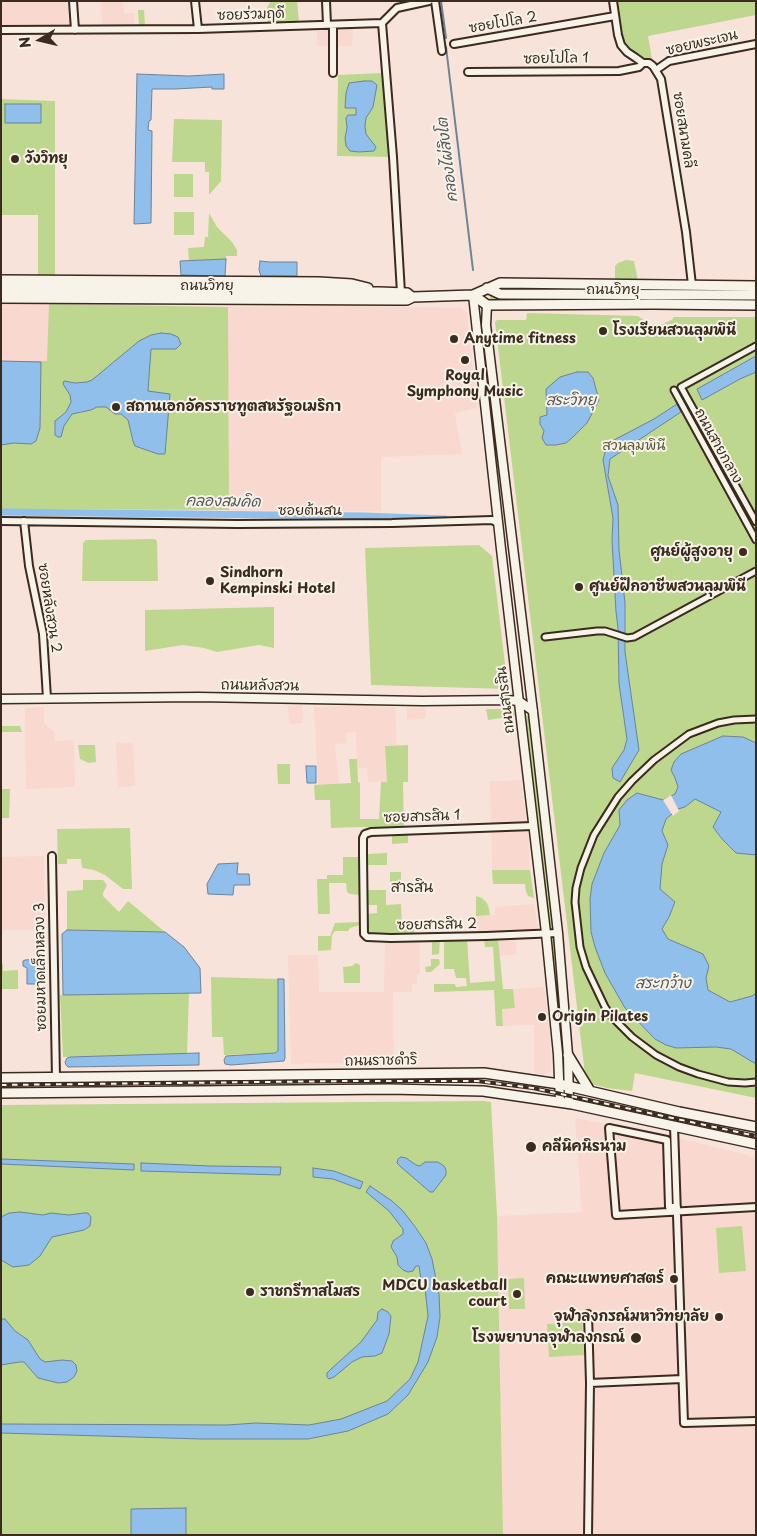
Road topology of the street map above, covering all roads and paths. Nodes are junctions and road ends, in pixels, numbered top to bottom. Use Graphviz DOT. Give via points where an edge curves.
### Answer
graph roads {
  1 [pos="73,1"];
  2 [pos="195,1"];
  3 [pos="326,1"];
  4 [pos="429,1"];
  5 [pos="435,1"];
  6 [pos="613,1"];
  7 [pos="615,16"];
  8 [pos="382,23"];
  9 [pos="330,25"];
  10 [pos="198,29"];
  11 [pos="1,30"];
  12 [pos="75,30"];
  13 [pos="454,44"];
  14 [pos="756,44"];
  15 [pos="442,51"];
  16 [pos="643,63"];
  17 [pos="656,70"];
  18 [pos="468,72"];
  19 [pos="333,73"];
  20 [pos="1,280"];
  21 [pos="55,280"];
  22 [pos="692,285"];
  23 [pos="1,289"];
  24 [pos="69,289"];
  25 [pos="652,289"];
  26 [pos="151,290"];
  27 [pos="753,290"];
  28 [pos="243,291"];
  29 [pos="402,293"];
  30 [pos="473,295"];
  31 [pos="412,297"];
  32 [pos="1,298"];
  33 [pos="487,304"];
  34 [pos="753,305"];
  35 [pos="756,346"];
  36 [pos="674,390"];
  37 [pos="721,459"];
  38 [pos="714,463"];
  39 [pos="1,521"];
  40 [pos="24,521"];
  41 [pos="755,521"];
  42 [pos="498,523"];
  43 [pos="747,523"];
  44 [pos="756,540"];
  45 [pos="756,571"];
  46 [pos="545,637"];
  47 [pos="47,698"];
  48 [pos="1,699"];
  49 [pos="519,701"];
  50 [pos="533,712"];
  51 [pos="756,719"];
  52 [pos="533,826"];
  53 [pos="52,856"];
  54 [pos="363,887"];
  55 [pos="558,933"];
  56 [pos="546,934"];
  57 [pos="562,983"];
  58 [pos="552,984"];
  59 [pos="563,995"];
  60 [pos="553,998"];
  61 [pos="568,1055"];
  62 [pos="345,1075"];
  63 [pos="205,1076"];
  64 [pos="1,1078"];
  65 [pos="56,1078"];
  66 [pos="756,1082"];
  67 [pos="564,1086"];
  68 [pos="345,1090"];
  69 [pos="205,1091"];
  70 [pos="590,1091"];
  71 [pos="1,1093"];
  72 [pos="564,1103"];
  73 [pos="714,1119"];
  74 [pos="674,1126"];
  75 [pos="756,1127"];
  76 [pos="712,1134"];
  77 [pos="756,1144"];
  78 [pos="756,1206"];
  79 [pos="677,1210"];
  80 [pos="588,1314"];
  81 [pos="682,1379"];
  82 [pos="590,1382"];
  83 [pos="756,1421"];
  84 [pos="588,1535"];
  1 -- 12 [label="street"];
  2 -- 10 [label="street"];
  3 -- 9 [label="street"];
  4 -- 8 [label="street" via="397,8"];
  5 -- 15 [label="street"];
  6 -- 7 [label="street"];
  7 -- 13 [label="street, ซอยโปโล 2"];
  7 -- 16 [label="street" via="621,45"];
  8 -- 9 [label="street, ซอยร่วมฤดี"];
  8 -- 29 [label="street"];
  9 -- 10 [label="street, ซอยร่วมฤดี"];
  9 -- 19 [label="street"];
  10 -- 12 [label="street, ซอยร่วมฤดี"];
  11 -- 12 [label="street, ซอยร่วมฤดี"];
  14 -- 17 [label="street, ซอยพระเจน" via="669,61"];
  16 -- 17 [label="street" via="651,64"];
  16 -- 18 [label="street, ซอยโปโล 1" via="640,67 619,71"];
  17 -- 22 [label="street, ซอยสนามคลี" via="662,79"];
  20 -- 21 [label="main road, ถนนวิทยุ"];
  21 -- 24 [label="main road"];
  21 -- 26 [label="main road, ถนนวิทยุ"];
  22 -- 25 [label="main road, ถนนวิทยุ"];
  22 -- 27 [label="main road, ถนนวิทยุ"];
  23 -- 24 [label="main road, ถนนวิทยุ"];
  24 -- 26 [label="main road, ถนนวิทยุ"];
  25 -- 27 [label="main road, ถนนวิทยุ"];
  25 -- 30 [label="main road, ถนนวิทยุ" via="500,294 487,288"];
  26 -- 28 [label="main road, ถนนวิทยุ"];
  26 -- 28 [label="main road, ถนนวิทยุ"];
  26 -- 32 [label="main road, ถนนวิทยุ"];
  27 -- 34 [label="main road"];
  28 -- 29 [label="main road, ถนนวิทยุ" via="316,286"];
  28 -- 31 [label="main road, ถนนวิทยุ" via="400,300"];
  29 -- 31 [label="main road, ถนนวิทยุ"];
  30 -- 31 [label="main road, ถนนวิทยุ"];
  30 -- 33 [label="main road"];
  30 -- 42 [label="street, ถนนสารสิน"];
  33 -- 34 [label="main road, ถนนวิทยุ"];
  33 -- 50 [label="street, ถนนสารสิน" via="487,334"];
  35 -- 37 [label="street, ถนนสายกลาง" via="680,386"];
  36 -- 38 [label="street, ถนนสายกลาง"];
  37 -- 38 [label="street"];
  37 -- 41 [label="street, ถนนสายกลาง"];
  38 -- 43 [label="street, ถนนสายกลาง"];
  39 -- 40 [label="street, ซอยต้นสน"];
  40 -- 42 [label="street, ซอยต้นสน" via="237,524 492,520"];
  40 -- 47 [label="street, ซอยหลังสวน 2" via="29,566 43,634"];
  41 -- 43 [label="street"];
  42 -- 49 [label="street, ถนนสารสิน"];
  43 -- 44 [label="street, ถนนสายกลาง"];
  45 -- 46 [label="street" via="634,637 597,631"];
  47 -- 48 [label="street, ถนนหลังสวน"];
  47 -- 49 [label="street, ถนนหลังสวน"];
  49 -- 50 [label="street"];
  49 -- 52 [label="street, ถนนสารสิน"];
  50 -- 55 [label="street, ถนนสารสิน"];
  51 -- 66 [label="street" via="718,723 689,734 632,781 594,835 581,868 575,902 580,947 586,967 605,1007 632,1037 656,1056 698,1074 728,1082"];
  52 -- 54 [label="street, ซอยสารสิน 1" via="368,832 363,838"];
  52 -- 56 [label="street, ถนนสารสิน"];
  53 -- 65 [label="street, ซอยมหาดเล็กหลวง 3"];
  54 -- 56 [label="street, ซอยสารสิน 2" via="364,934 367,937"];
  55 -- 56 [label="street, ซอยสารสิน 2"];
  55 -- 57 [label="street, ถนนสารสิน"];
  56 -- 58 [label="street, ถนนสารสิน"];
  57 -- 58 [label="street" via="558,988"];
  57 -- 59 [label="street, ถนนสารสิน"];
  58 -- 60 [label="street, ถนนสารสิน"];
  59 -- 60 [label="street" via="556,992"];
  59 -- 61 [label="street, ถนนสารสิน"];
  60 -- 67 [label="street, ถนนสารสิน"];
  61 -- 67 [label="street, ถนนสารสิน"];
  61 -- 70 [label="main road"];
  62 -- 63 [label="main road, ถนนราชดำริ"];
  62 -- 67 [label="main road, ถนนราชดำริ" via="484,1074"];
  62 -- 68 [label="main road"];
  63 -- 65 [label="main road, ถนนราชดำริ"];
  63 -- 69 [label="main road"];
  64 -- 65 [label="main road, ถนนราชดำริ"];
  67 -- 70 [label="main road, ถนนราชดำริ"];
  67 -- 72 [label="street, ถนนสารสิน"];
  68 -- 69 [label="main road, ถนนราชดำริ"];
  68 -- 72 [label="main road, ถนนราชดำริ" via="483,1091"];
  69 -- 71 [label="main road, ถนนราชดำริ"];
  70 -- 73 [label="main road, ถนนราชดำริ"];
  72 -- 74 [label="main road, ถนนราชดำริ"];
  73 -- 75 [label="main road, ถนนราชดำริ"];
  73 -- 76 [label="main road"];
  74 -- 76 [label="main road, ถนนราชดำริ"];
  74 -- 79 [label="street"];
  76 -- 77 [label="main road, ถนนราชดำริ"];
  78 -- 79 [label="street"];
  79 -- 79 [label="street" via="616,1216 609,1128 667,1140 669,1207"];
  79 -- 81 [label="street"];
  80 -- 82 [label="street"];
  81 -- 82 [label="street"];
  81 -- 83 [label="street" via="684,1423"];
  82 -- 84 [label="street"];
}
